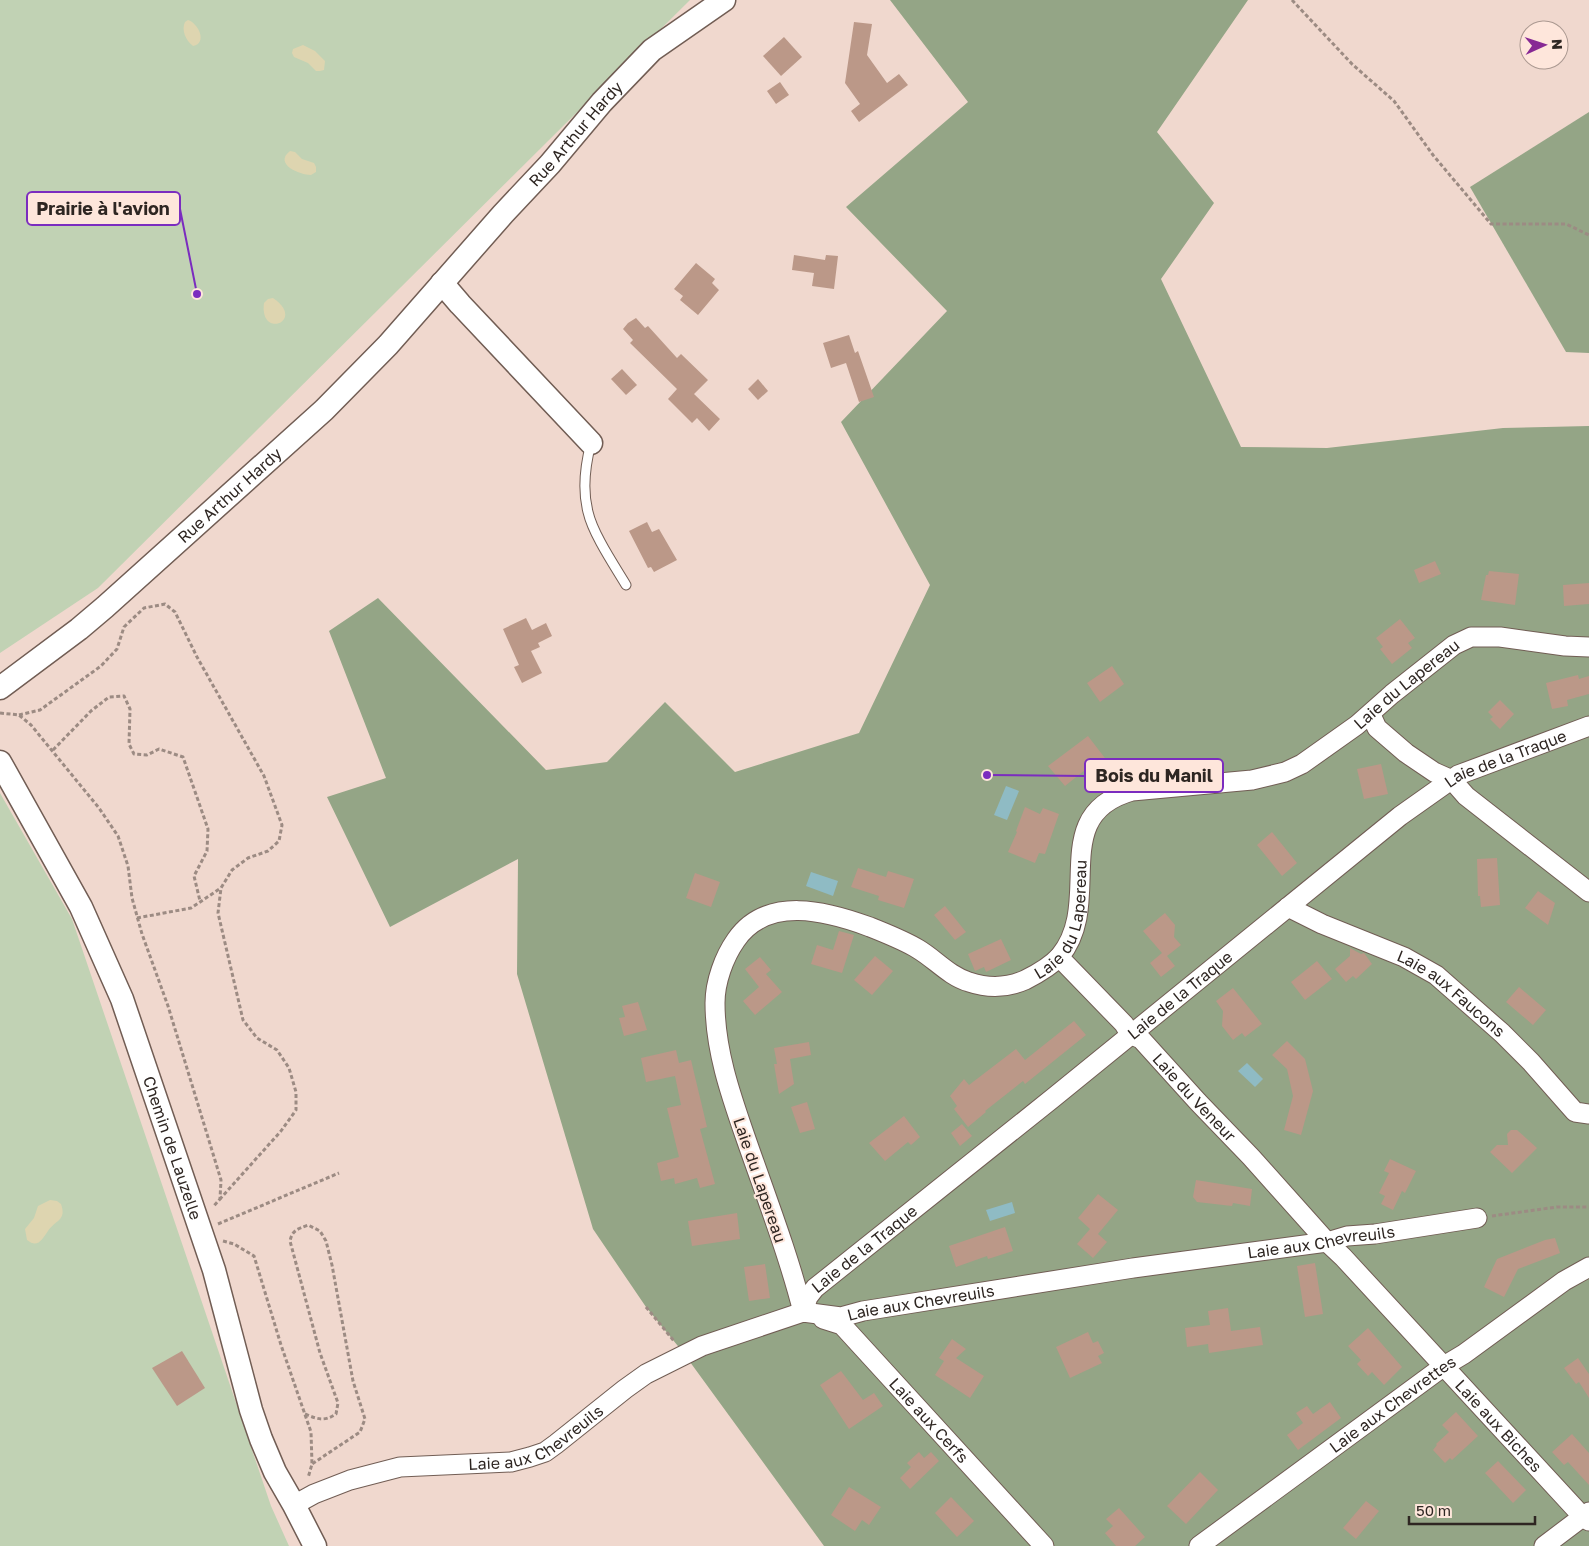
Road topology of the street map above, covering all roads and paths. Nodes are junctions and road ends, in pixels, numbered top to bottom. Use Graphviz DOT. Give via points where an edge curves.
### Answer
graph roads {
  1 [pos="724,0"];
  2 [pos="1292,0"];
  3 [pos="1589,235"];
  4 [pos="442,283"];
  5 [pos="591,442"];
  6 [pos="626,584"];
  7 [pos="1589,647"];
  8 [pos="0,688"];
  9 [pos="0,712"];
  10 [pos="1371,714"];
  11 [pos="19,715"];
  12 [pos="1589,726"];
  13 [pos="53,750"];
  14 [pos="0,762"];
  15 [pos="1452,780"];
  16 [pos="221,888"];
  17 [pos="1589,892"];
  18 [pos="200,902"];
  19 [pos="1288,907"];
  20 [pos="137,918"];
  21 [pos="1059,957"];
  22 [pos="1130,1034"];
  23 [pos="1589,1114"];
  24 [pos="339,1173"];
  25 [pos="220,1199"];
  26 [pos="1589,1207"];
  27 [pos="1477,1218"];
  28 [pos="201,1231"];
  29 [pos="1326,1242"];
  30 [pos="1589,1267"];
  31 [pos="646,1307"];
  32 [pos="802,1312"];
  33 [pos="676,1344"];
  34 [pos="1444,1366"];
  35 [pos="305,1414"];
  36 [pos="312,1464"];
  37 [pos="297,1503"];
  38 [pos="1587,1517"];
  39 [pos="315,1546"];
  40 [pos="1044,1546"];
  41 [pos="1199,1546"];
  42 [pos="1544,1546"];
  1 -- 4 [label="street, Rue Arthur Hardy" via="646,56"];
  2 -- 3 [label="path" via="1352,64 1394,101 1433,155 1491,224 1566,224"];
  4 -- 5 [label="street"];
  4 -- 8 [label="street, Rue Arthur Hardy" via="388,345 324,410 105,607"];
  5 -- 6 [label="lane" via="584,490 588,514"];
  7 -- 10 [label="street, Laie du Lapereau" via="1471,637 1446,651"];
  9 -- 11 [label="path"];
  10 -- 15 [label="street" via="1377,728 1406,753"];
  10 -- 21 [label="street, Laie du Lapereau" via="1325,749 1285,772 1252,780 1132,791 1104,803 1089,820 1084,834 1079,910 1072,934"];
  11 -- 13 [label="path"];
  11 -- 16 [label="path" via="40,710 100,666 117,649 124,627 144,608 165,604 175,612 264,776 282,825 278,841 268,851 248,858 232,870"];
  12 -- 15 [label="street, Laie de la Traque"];
  13 -- 18 [label="path" via="109,697 124,696 130,709 129,744 134,754 147,755 160,749 183,757 208,829 207,851 194,876"];
  13 -- 20 [label="path" via="118,836 128,866"];
  14 -- 28 [label="street, Chemin de Lauzelle" via="68,883 112,974"];
  15 -- 17 [label="street" via="1466,796"];
  15 -- 19 [label="street, Laie de la Traque" via="1400,816"];
  16 -- 18 [label="path"];
  16 -- 25 [label="path" via="218,914 243,1020 257,1038 277,1050 289,1068 296,1092 296,1110"];
  18 -- 20 [label="path" via="191,908"];
  19 -- 22 [label="street, Laie de la Traque"];
  19 -- 23 [label="street, Laie aux Faucons" via="1404,957 1436,975 1502,1033 1575,1112"];
  20 -- 25 [label="path" via="222,1180"];
  21 -- 22 [label="street, Laie du Veneur"];
  21 -- 32 [label="street, Laie du Lapereau" via="1023,980 984,986 957,978 896,937 824,913 775,912 742,931 718,979 715,1001 718,1047"];
  22 -- 29 [label="street, Laie du Veneur" via="1141,1039 1252,1157"];
  22 -- 32 [label="street, Laie de la Traque" via="815,1288"];
  24 -- 28 [label="path"];
  25 -- 28 [label="path" via="206,1215"];
  26 -- 27 [label="path" via="1557,1207"];
  27 -- 29 [label="street, Laie aux Chevreuils" via="1346,1236"];
  28 -- 35 [label="path" via="254,1256"];
  28 -- 37 [label="street, Chemin de Lauzelle" via="261,1439 275,1472"];
  29 -- 32 [label="street, Laie aux Chevreuils" via="1123,1269 841,1317"];
  29 -- 34 [label="street, Laie aux Biches"];
  30 -- 34 [label="street, Laie aux Chevrettes" via="1564,1281"];
  31 -- 33 [label="path"];
  32 -- 37 [label="street, Laie aux Chevreuils" via="702,1346 646,1374 544,1452 511,1462 400,1467 350,1480"];
  32 -- 40 [label="street, Laie aux Cerfs" via="842,1325"];
  34 -- 38 [label="street, Laie aux Biches"];
  34 -- 41 [label="street, Laie aux Chevrettes"];
  35 -- 36 [label="path" via="311,1432"];
  35 -- 36 [label="path" via="327,1420 336,1414 338,1403 290,1241 291,1234 308,1225 320,1231 326,1241 353,1381 364,1419 360,1432"];
  36 -- 37 [label="path"];
  37 -- 39 [label="street, Chemin de Lauzelle"];
  38 -- 42 [label="street"];
}
